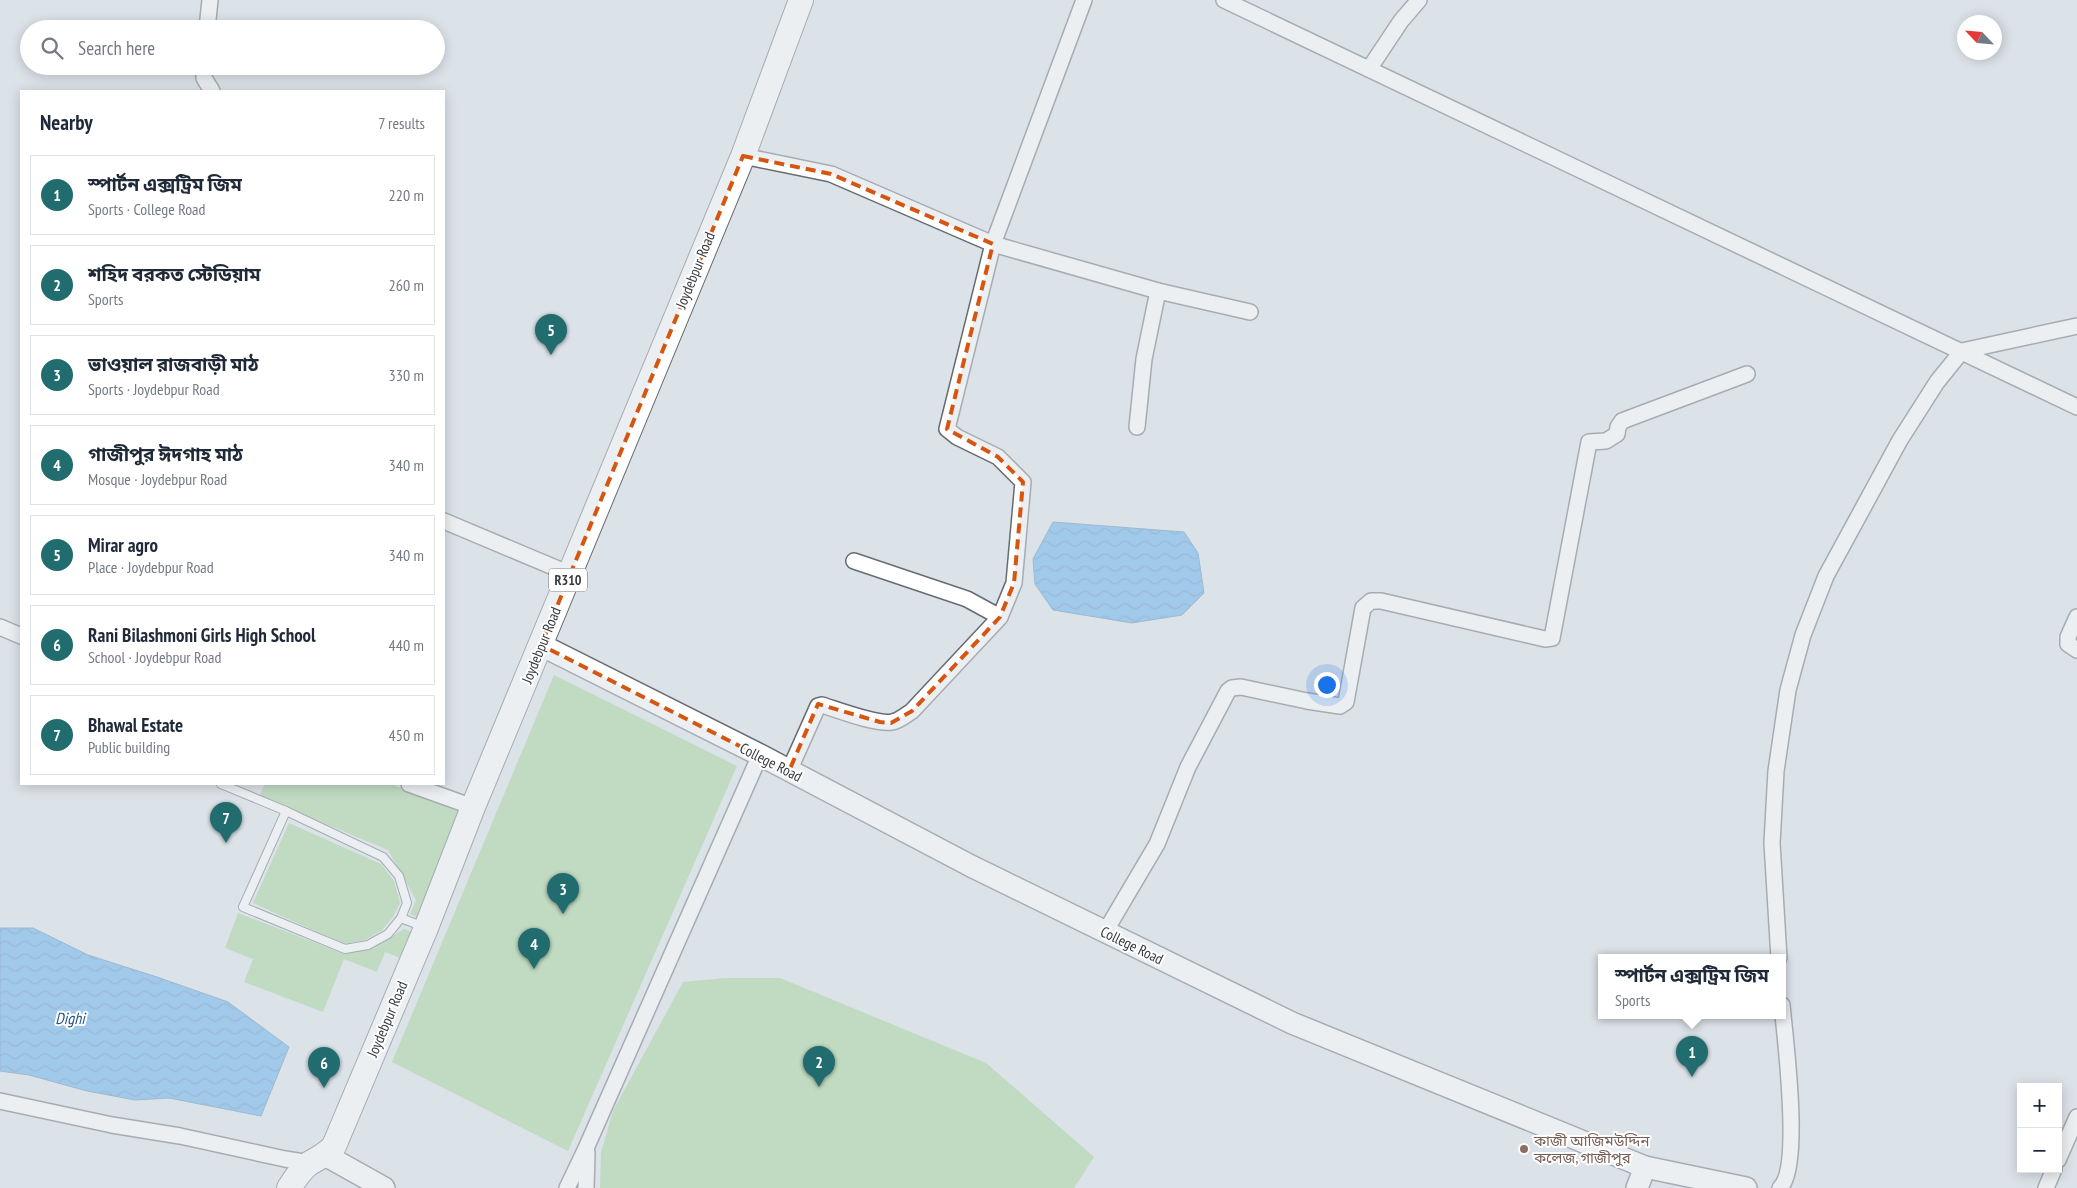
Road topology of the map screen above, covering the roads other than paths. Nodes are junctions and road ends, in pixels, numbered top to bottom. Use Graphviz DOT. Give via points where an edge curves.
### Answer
graph roads {
  1 [pos="210,0"];
  2 [pos="800,0"];
  3 [pos="1084,0"];
  4 [pos="1224,0"];
  5 [pos="1419,0"];
  6 [pos="208,20"];
  7 [pos="1369,69"];
  8 [pos="204,75"];
  9 [pos="211,90"];
  10 [pos="742,156"];
  11 [pos="993,244"];
  12 [pos="1158,291"];
  13 [pos="1250,312"];
  14 [pos="2077,326"];
  15 [pos="1962,351"];
  16 [pos="1747,374"];
  17 [pos="2077,407"];
  18 [pos="1137,427"];
  19 [pos="445,521"];
  20 [pos="854,561"];
  21 [pos="570,574"];
  22 [pos="1000,617"];
  23 [pos="2077,617"];
  24 [pos="0,627"];
  25 [pos="20,636"];
  26 [pos="541,645"];
  27 [pos="2077,650"];
  28 [pos="760,756"];
  29 [pos="789,771"];
  30 [pos="223,785"];
  31 [pos="412,785"];
  32 [pos="473,807"];
  33 [pos="286,811"];
  34 [pos="401,918"];
  35 [pos="426,928"];
  36 [pos="1105,932"];
  37 [pos="1779,954"];
  38 [pos="1783,1019"];
  39 [pos="0,1101"];
  40 [pos="2077,1117"];
  41 [pos="588,1146"];
  42 [pos="2062,1151"];
  43 [pos="318,1159"];
  44 [pos="1645,1167"];
  45 [pos="2052,1173"];
  46 [pos="289,1188"];
  47 [pos="384,1188"];
  48 [pos="567,1188"];
  49 [pos="586,1188"];
  50 [pos="1637,1188"];
  51 [pos="1746,1188"];
  52 [pos="1780,1188"];
  53 [pos="2046,1188"];
  1 -- 6 [label="street"];
  2 -- 10 [label="main road, Joydebpur Road / R310"];
  3 -- 11 [label="street"];
  4 -- 7 [label="street"];
  5 -- 7 [label="street"];
  7 -- 15 [label="street"];
  8 -- 9 [label="street"];
  10 -- 11 [label="street" via="831,174"];
  10 -- 21 [label="main road, Joydebpur Road / R310"];
  11 -- 12 [label="street"];
  11 -- 22 [label="street" via="947,429 998,457 1024,482 1014,583"];
  12 -- 13 [label="street"];
  12 -- 18 [label="street" via="1144,359"];
  14 -- 15 [label="street"];
  15 -- 17 [label="street"];
  15 -- 37 [label="street" via="1937,382 1900,440 1826,576 1804,635 1788,690 1776,771 1772,843"];
  16 -- 36 [label="street" via="1622,422 1617,434 1606,441 1589,442 1552,638 1371,601 1363,608 1346,702 1340,706 1241,686 1228,691 1188,767 1157,844"];
  19 -- 21 [label="street"];
  20 -- 22 [label="street" via="966,599"];
  21 -- 26 [label="main road, Joydebpur Road / R310"];
  22 -- 29 [label="street" via="903,718 880,722 818,706"];
  23 -- 27 [label="street" via="2068,644"];
  24 -- 25 [label="street"];
  26 -- 28 [label="main road, College Road"];
  26 -- 32 [label="main road, Joydebpur Road / R310"];
  28 -- 29 [label="main road, College Road"];
  28 -- 41 [label="street"];
  29 -- 36 [label="main road, College Road"];
  30 -- 33 [label="lane"];
  31 -- 32 [label="street"];
  32 -- 35 [label="main road, Joydebpur Road / R310"];
  33 -- 34 [label="lane" via="383,857 399,876 407,903"];
  33 -- 34 [label="lane" via="243,907 345,949 368,945 388,934"];
  34 -- 35 [label="lane"];
  35 -- 43 [label="main road, Joydebpur Road / R310" via="334,1146"];
  36 -- 44 [label="main road, College Road" via="1292,1023"];
  38 -- 52 [label="street" via="1791,1121 1788,1171"];
  39 -- 43 [label="street" via="285,1159"];
  40 -- 42 [label="street"];
  41 -- 48 [label="street"];
  41 -- 49 [label="street"];
  43 -- 46 [label="main road, Joydebpur Road / R310" via="297,1175"];
  43 -- 47 [label="main road"];
  44 -- 50 [label="main road"];
  44 -- 51 [label="main road, College Road"];
  45 -- 53 [label="street"];
}
